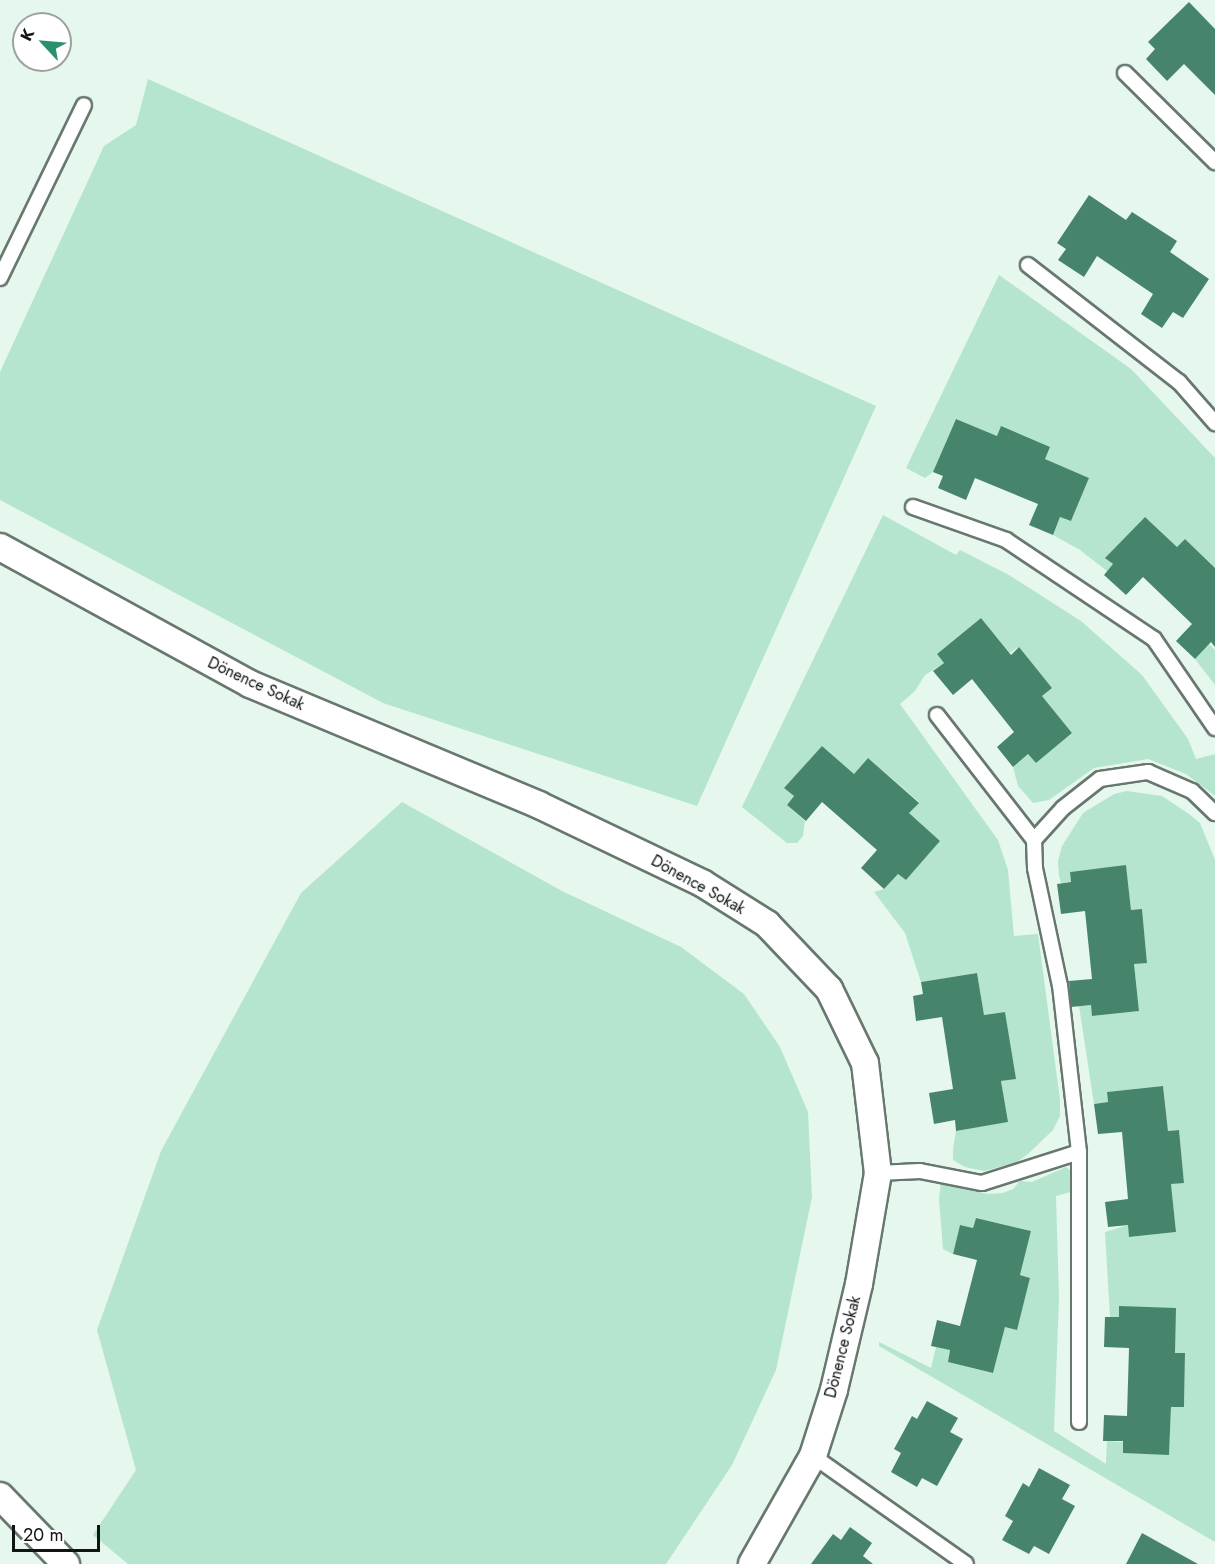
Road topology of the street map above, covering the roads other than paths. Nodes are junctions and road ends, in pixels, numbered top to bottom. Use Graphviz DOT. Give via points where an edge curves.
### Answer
graph roads {
  1 [pos="1125,73"];
  2 [pos="84,105"];
  3 [pos="1215,162"];
  4 [pos="1029,265"];
  5 [pos="0,278"];
  6 [pos="1215,423"];
  7 [pos="913,507"];
  8 [pos="0,547"];
  9 [pos="937,715"];
  10 [pos="1215,728"];
  11 [pos="1215,813"];
  12 [pos="1034,840"];
  13 [pos="1079,1152"];
  14 [pos="878,1173"];
  15 [pos="1079,1422"];
  16 [pos="813,1456"];
  17 [pos="0,1496"];
  18 [pos="66,1564"];
  19 [pos="752,1564"];
  20 [pos="966,1564"];
  1 -- 3 [label="lane"];
  2 -- 5 [label="lane"];
  4 -- 6 [label="lane" via="1179,382"];
  7 -- 10 [label="lane" via="1006,540 1154,639"];
  8 -- 14 [label="street, Dönence Sokak" via="250,684 539,806 702,883 767,924 829,990 865,1063"];
  9 -- 12 [label="lane"];
  11 -- 12 [label="lane" via="1192,791 1148,772 1100,779 1063,808"];
  12 -- 13 [label="lane" via="1035,868 1060,986"];
  13 -- 14 [label="lane" via="982,1183 920,1171"];
  13 -- 15 [label="lane"];
  14 -- 16 [label="street, Dönence Sokak" via="859,1284 834,1390"];
  16 -- 19 [label="street, Dönence Sokak"];
  16 -- 20 [label="lane"];
  17 -- 18 [label="street"];
}
